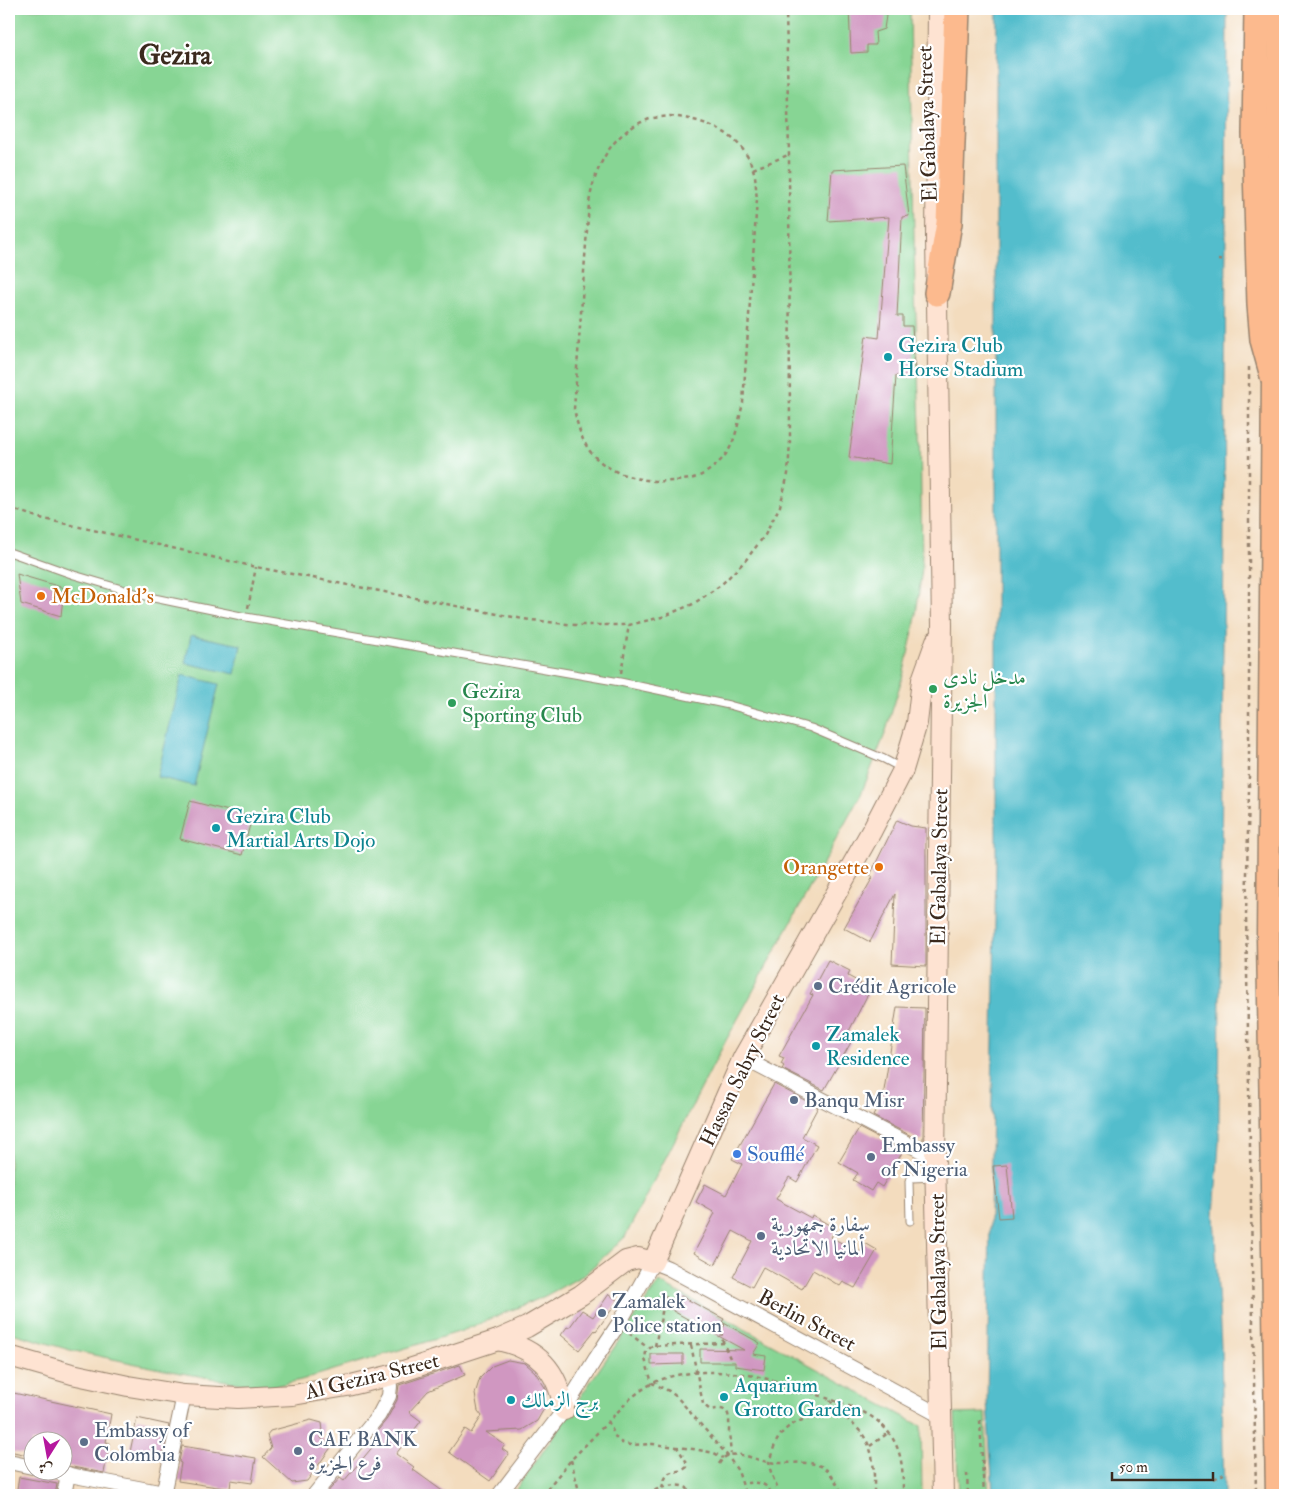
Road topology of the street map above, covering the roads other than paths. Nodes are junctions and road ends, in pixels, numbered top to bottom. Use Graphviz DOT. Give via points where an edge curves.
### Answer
graph roads {
  1 [pos="924,9"];
  2 [pos="938,9"];
  3 [pos="957,9"];
  4 [pos="1257,9"];
  5 [pos="1280,9"];
  6 [pos="936,239"];
  7 [pos="937,293"];
  8 [pos="1273,376"];
  9 [pos="9,552"];
  10 [pos="942,625"];
  11 [pos="903,770"];
  12 [pos="1277,942"];
  13 [pos="1277,984"];
  14 [pos="743,1058"];
  15 [pos="935,1168"];
  16 [pos="910,1221"];
  17 [pos="653,1262"];
  18 [pos="498,1340"];
  19 [pos="9,1356"];
  20 [pos="388,1376"];
  21 [pos="184,1395"];
  22 [pos="564,1410"];
  23 [pos="942,1416"];
  24 [pos="9,1462"];
  25 [pos="22,1465"];
  26 [pos="72,1475"];
  27 [pos="66,1482"];
  28 [pos="163,1494"];
  29 [pos="64,1495"];
  30 [pos="314,1495"];
  31 [pos="498,1495"];
  32 [pos="943,1495"];
  33 [pos="1277,1495"];
  1 -- 6 [label="street, El Gabalaya Street" via="931,224"];
  2 -- 6 [label="street, El Gabalaya Street"];
  3 -- 7 [label="highway" via="950,214"];
  4 -- 8 [label="highway" via="1255,134 1260,305 1263,340"];
  5 -- 8 [label="main road"];
  6 -- 7 [label="street, El Gabalaya Street"];
  7 -- 10 [label="street, El Gabalaya Street"];
  8 -- 12 [label="main road"];
  9 -- 11 [label="lane" via="149,597 620,682 729,705 811,728"];
  10 -- 11 [label="street, Hassan Sabry Street" via="922,680 917,724"];
  10 -- 15 [label="street, El Gabalaya Street"];
  11 -- 14 [label="street, Hassan Sabry Street"];
  12 -- 13 [label="main road"];
  13 -- 33 [label="main road"];
  14 -- 15 [label="street"];
  14 -- 17 [label="street, Hassan Sabry Street"];
  15 -- 16 [label="lane" via="909,1181"];
  15 -- 23 [label="street, El Gabalaya Street"];
  17 -- 18 [label="street, Al Gezira Street" via="638,1258 626,1261 581,1295"];
  17 -- 22 [label="street, Hassan Sabry Street"];
  17 -- 23 [label="street, Berlin Street"];
  18 -- 20 [label="street, Al Gezira Street"];
  18 -- 22 [label="street" via="520,1346 539,1358 557,1382"];
  19 -- 21 [label="street, Al Gezira Street" via="72,1374"];
  20 -- 21 [label="street, Al Gezira Street" via="293,1395 238,1398"];
  20 -- 30 [label="street" via="389,1396 382,1411"];
  21 -- 28 [label="street"];
  22 -- 31 [label="street, Hassan Sabry Street"];
  23 -- 32 [label="street, El Gabalaya Street"];
  24 -- 25 [label="street"];
  26 -- 28 [label="street"];
  27 -- 29 [label="street"];
}
